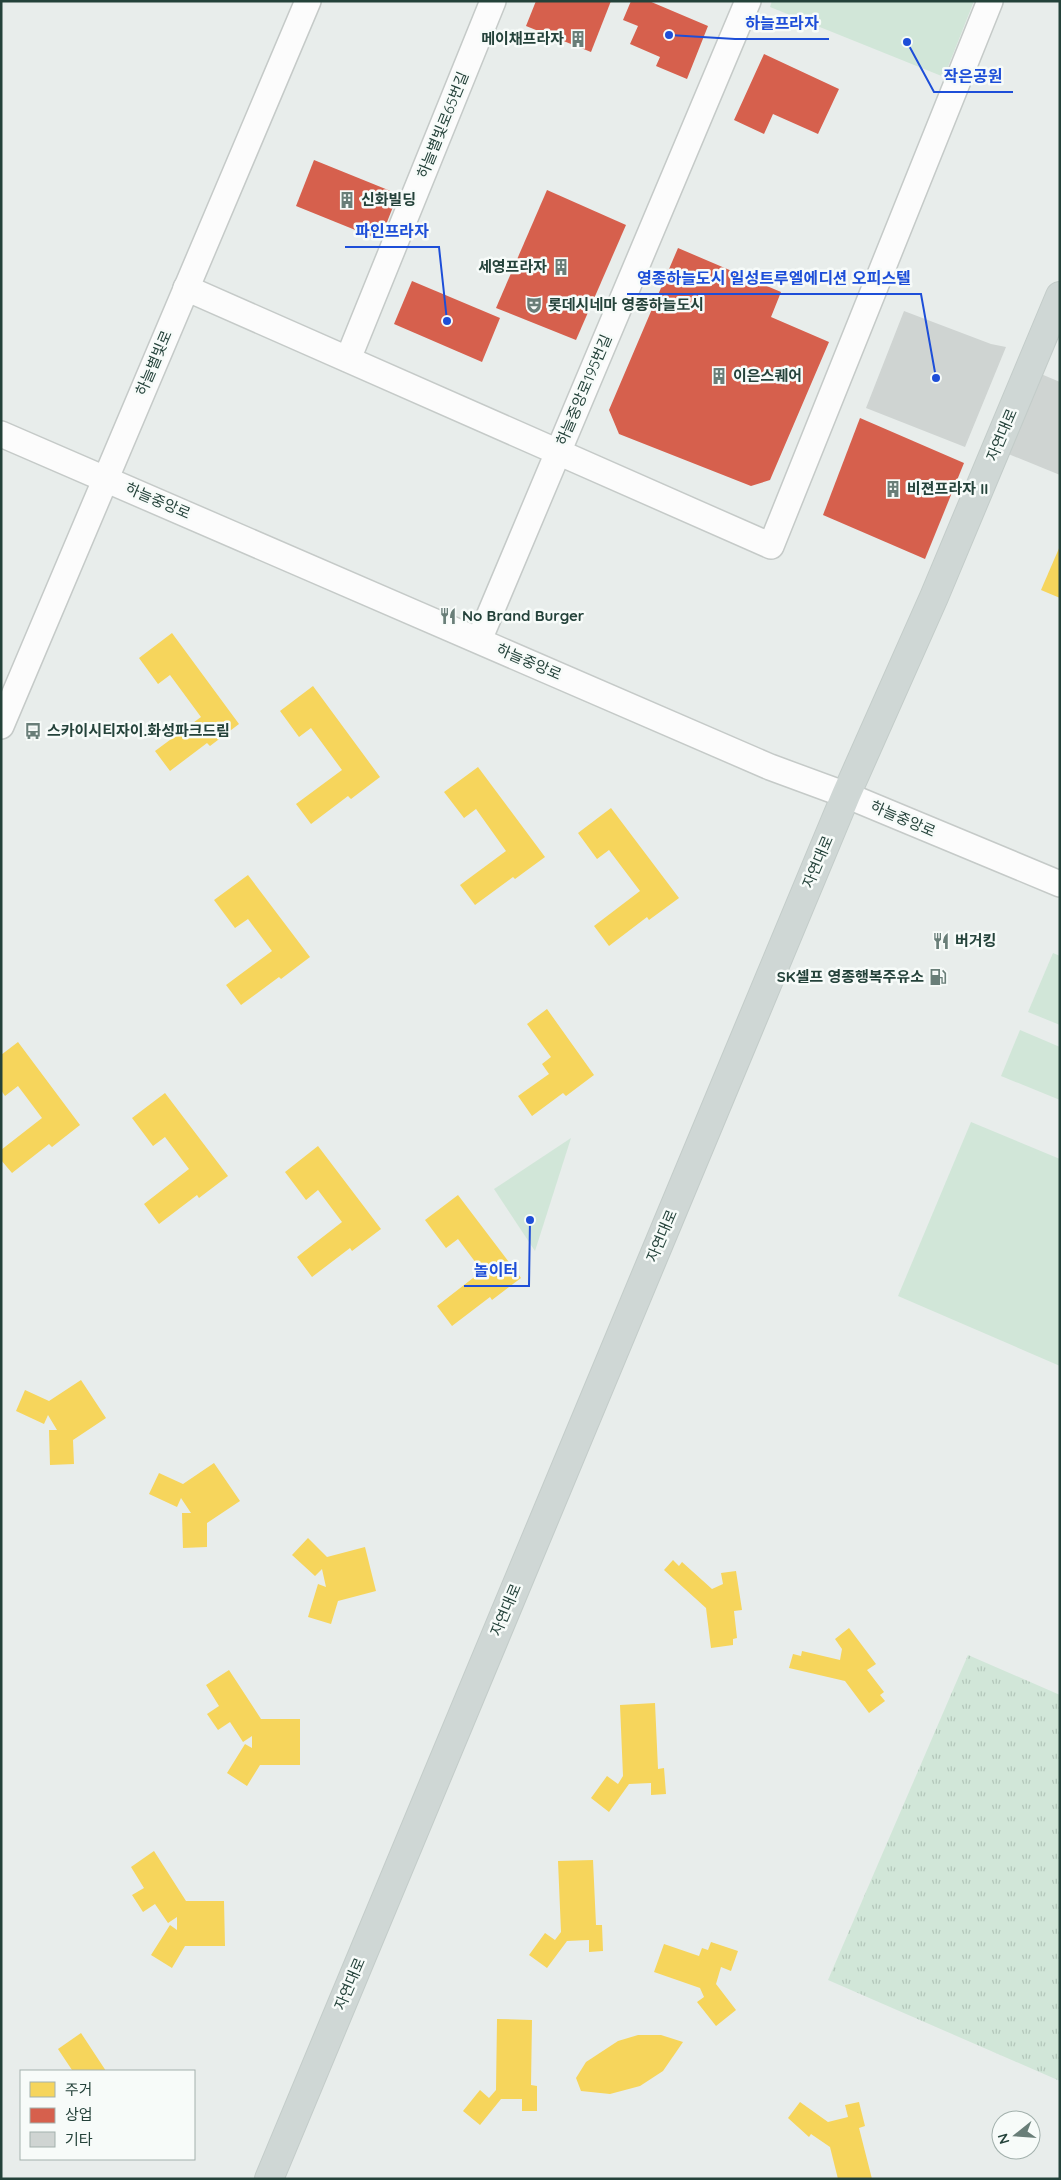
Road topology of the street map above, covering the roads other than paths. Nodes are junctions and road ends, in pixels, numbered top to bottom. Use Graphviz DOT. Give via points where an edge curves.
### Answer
graph roads {
  1 [pos="308,1"];
  2 [pos="493,1"];
  3 [pos="748,1"];
  4 [pos="990,1"];
  5 [pos="186,288"];
  6 [pos="1060,296"];
  7 [pos="348,359"];
  8 [pos="1,434"];
  9 [pos="558,452"];
  10 [pos="105,478"];
  11 [pos="478,640"];
  12 [pos="1,726"];
  13 [pos="846,795"];
  14 [pos="1060,884"];
  15 [pos="269,2179"];
  1 -- 5 [label="street, 하늘별빛로"];
  2 -- 7 [label="street, 하늘별빛로65번길"];
  3 -- 9 [label="street, 하늘중앙로195번길"];
  4 -- 9 [label="street" via="771,546"];
  5 -- 7 [label="street"];
  5 -- 10 [label="street, 하늘별빛로"];
  6 -- 13 [label="main road, 자연대로" via="934,597"];
  7 -- 9 [label="street"];
  8 -- 10 [label="street, 하늘중앙로"];
  9 -- 11 [label="street, 하늘중앙로195번길"];
  10 -- 11 [label="street, 하늘중앙로"];
  10 -- 12 [label="street, 하늘별빛로"];
  11 -- 13 [label="street, 하늘중앙로" via="770,766"];
  13 -- 14 [label="street, 하늘중앙로"];
  13 -- 15 [label="main road, 자연대로"];
}
